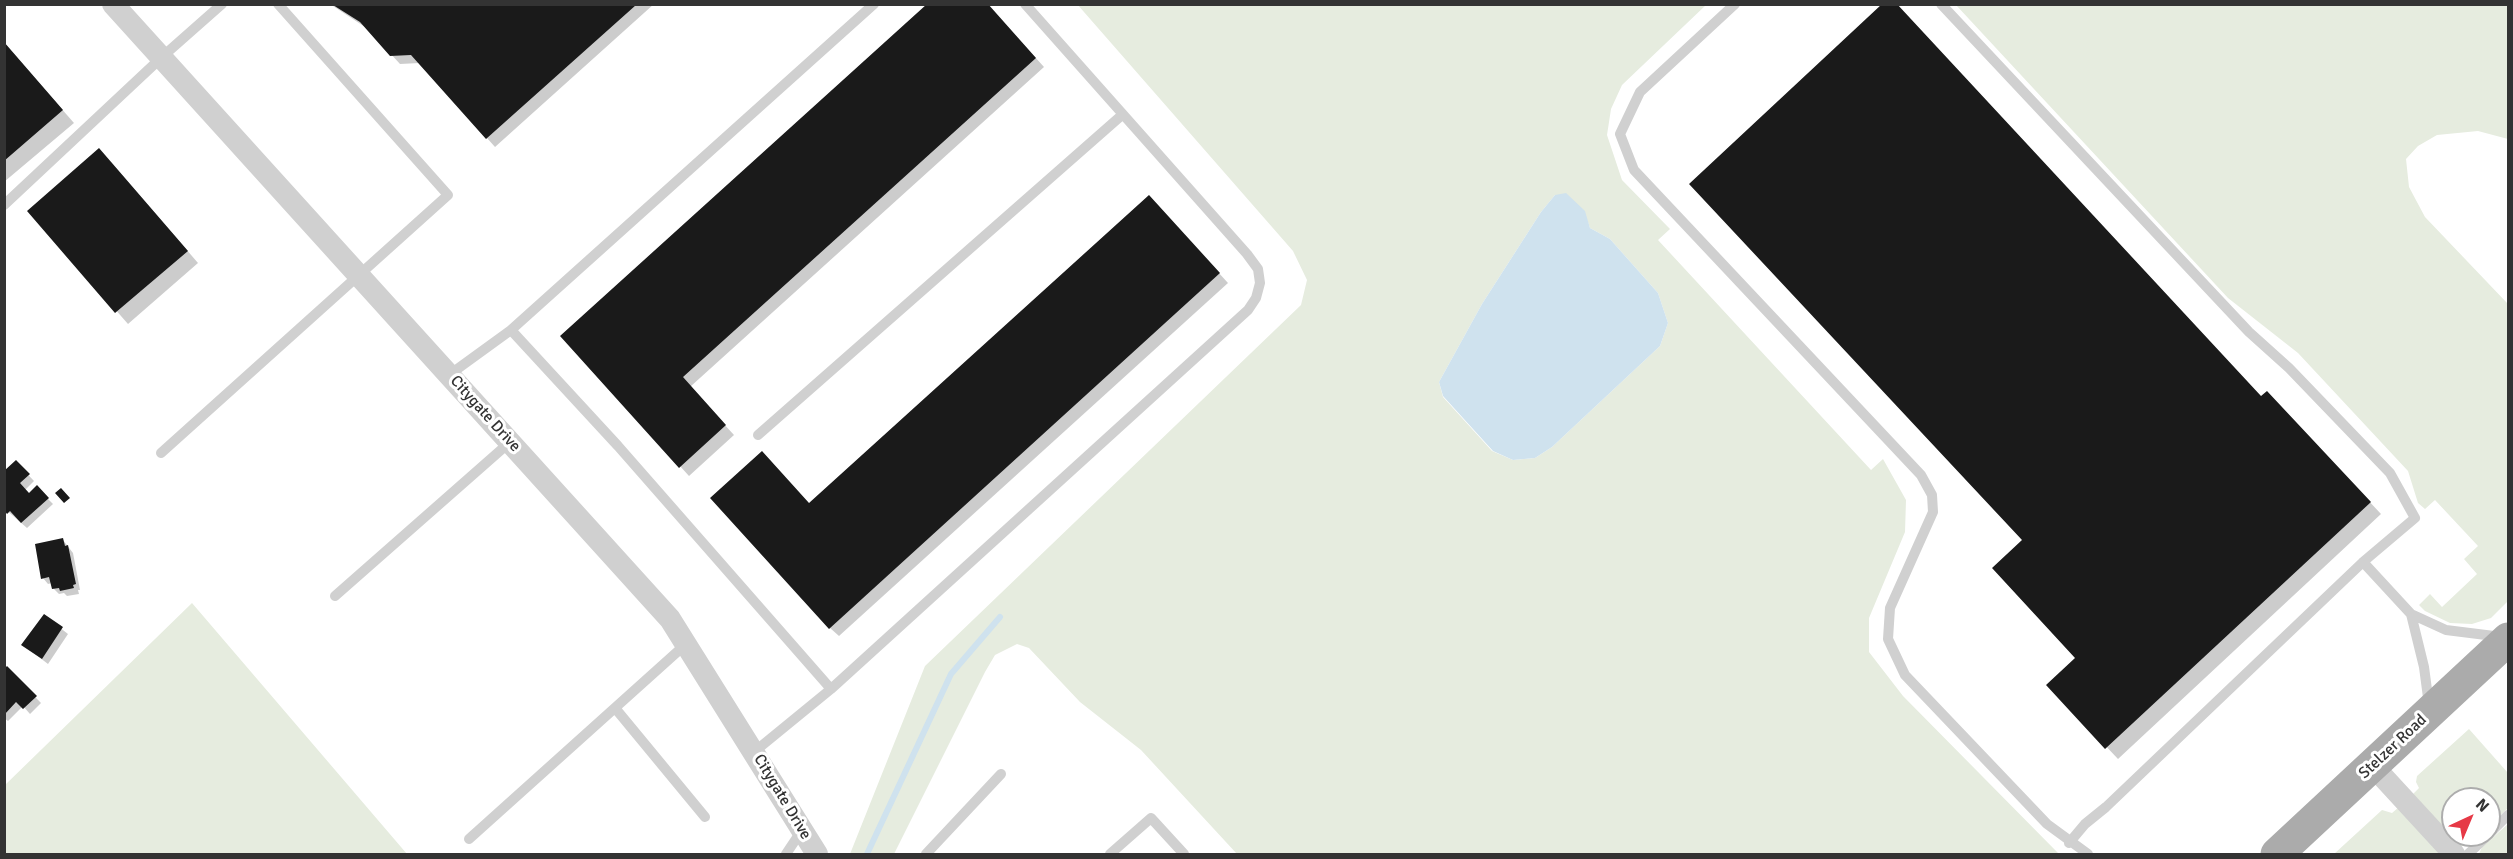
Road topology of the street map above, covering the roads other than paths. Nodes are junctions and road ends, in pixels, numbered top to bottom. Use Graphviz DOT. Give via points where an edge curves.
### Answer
graph roads {
  1 [pos="113,4"];
  2 [pos="222,4"];
  3 [pos="278,4"];
  4 [pos="874,4"];
  5 [pos="1024,4"];
  6 [pos="1735,4"];
  7 [pos="1941,4"];
  8 [pos="162,57"];
  9 [pos="1122,115"];
  10 [pos="4,205"];
  11 [pos="360,276"];
  12 [pos="511,330"];
  13 [pos="449,375"];
  14 [pos="758,435"];
  15 [pos="510,442"];
  16 [pos="161,453"];
  17 [pos="2363,562"];
  18 [pos="335,596"];
  19 [pos="2411,615"];
  20 [pos="2508,638"];
  21 [pos="686,644"];
  22 [pos="831,689"];
  23 [pos="615,708"];
  24 [pos="2430,714"];
  25 [pos="754,752"];
  26 [pos="2373,766"];
  27 [pos="1000,774"];
  28 [pos="705,817"];
  29 [pos="802,830"];
  30 [pos="469,839"];
  31 [pos="2069,843"];
  32 [pos="786,855"];
  33 [pos="817,855"];
  34 [pos="926,855"];
  35 [pos="1110,855"];
  36 [pos="1184,855"];
  37 [pos="2088,855"];
  38 [pos="2277,855"];
  39 [pos="2454,855"];
  1 -- 8 [label="street, Citygate Drive"];
  2 -- 8 [label="lane"];
  3 -- 11 [label="lane" via="448,195"];
  4 -- 12 [label="lane"];
  5 -- 9 [label="lane"];
  6 -- 31 [label="lane" via="1640,92 1620,134 1634,170 1921,475 1932,495 1933,512 1890,608 1888,639 1905,675"];
  7 -- 17 [label="lane" via="2249,332 2390,473 2415,518"];
  8 -- 10 [label="lane"];
  8 -- 11 [label="street, Citygate Drive"];
  9 -- 14 [label="lane"];
  9 -- 22 [label="lane" via="1258,269 1256,298 1248,310"];
  11 -- 13 [label="street, Citygate Drive"];
  11 -- 16 [label="lane"];
  12 -- 13 [label="lane"];
  12 -- 22 [label="lane"];
  13 -- 15 [label="street, Citygate Drive"];
  15 -- 18 [label="lane"];
  15 -- 21 [label="street, Citygate Drive" via="670,619"];
  17 -- 19 [label="lane"];
  17 -- 31 [label="lane"];
  19 -- 20 [label="lane" via="2446,630"];
  19 -- 24 [label="lane"];
  20 -- 24 [label="main road, Stelzer Road"];
  21 -- 23 [label="lane"];
  21 -- 25 [label="street, Citygate Drive"];
  22 -- 25 [label="lane"];
  23 -- 28 [label="lane"];
  23 -- 30 [label="lane"];
  24 -- 26 [label="main road, Stelzer Road"];
  25 -- 29 [label="street, Citygate Drive"];
  26 -- 38 [label="main road, Stelzer Road"];
  26 -- 39 [label="street"];
  27 -- 34 [label="lane"];
  29 -- 32 [label="lane"];
  29 -- 33 [label="street, Citygate Drive"];
  31 -- 37 [label="lane"];
  35 -- 36 [label="lane" via="1151,818"];
}
